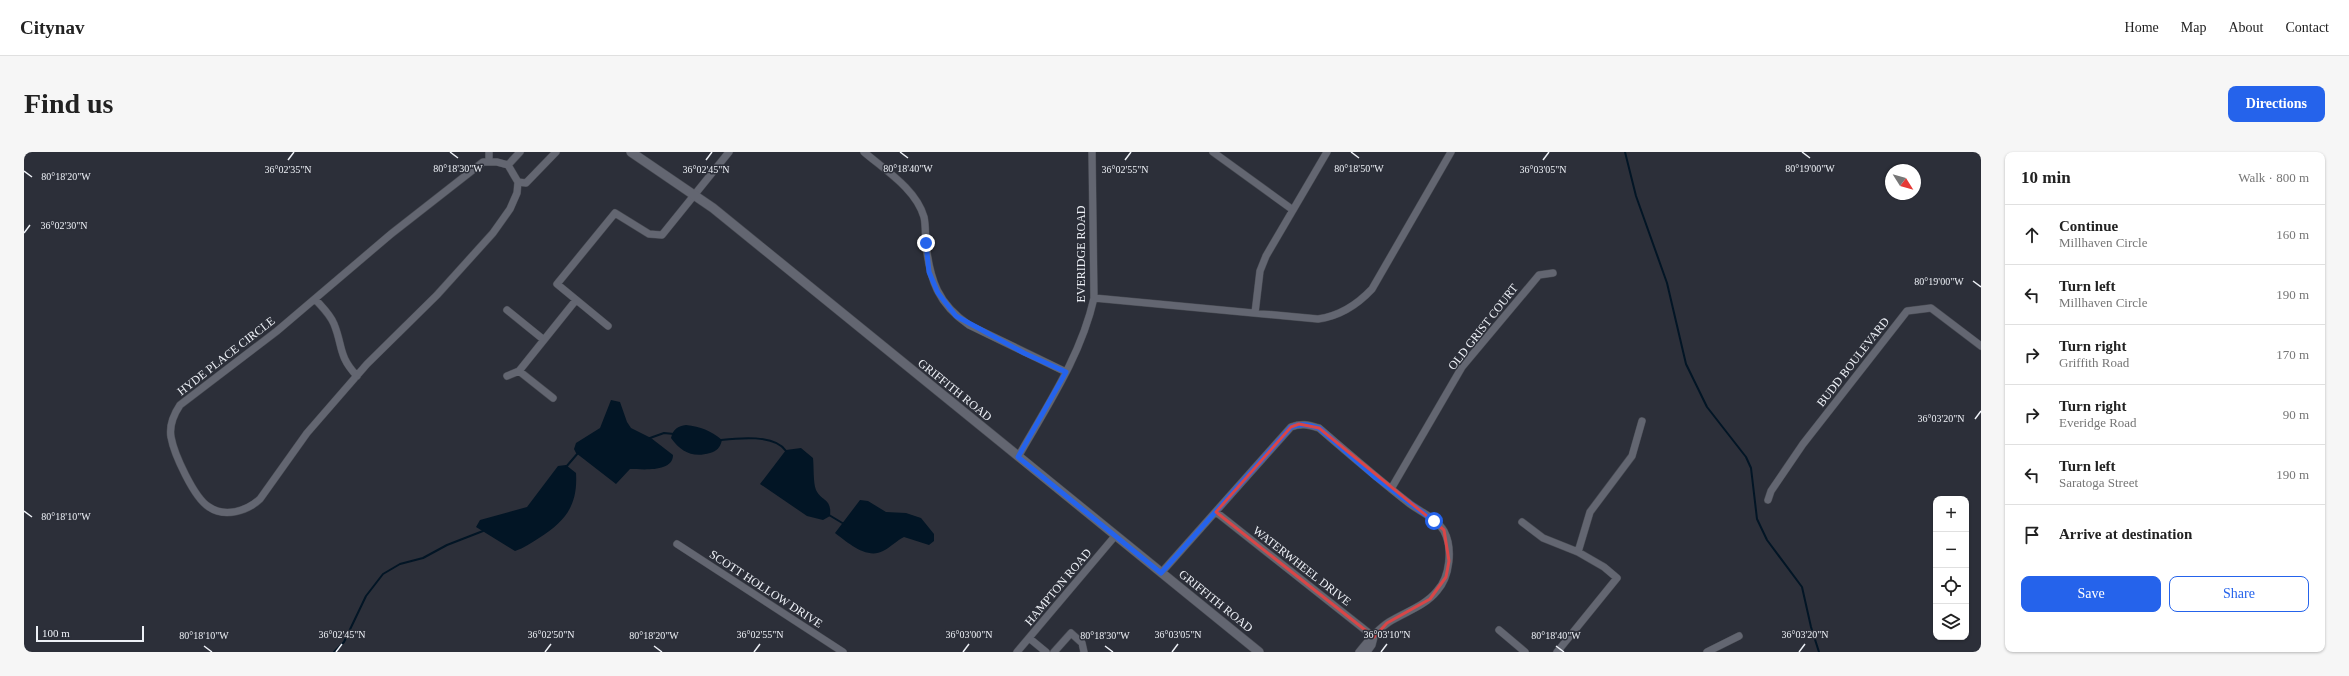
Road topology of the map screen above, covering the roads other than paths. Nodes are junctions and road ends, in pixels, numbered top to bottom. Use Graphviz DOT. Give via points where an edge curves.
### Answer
graph roads {
  1 [pos="490,152"];
  2 [pos="520,152"];
  3 [pos="556,152"];
  4 [pos="631,152"];
  5 [pos="729,152"];
  6 [pos="864,152"];
  7 [pos="1092,152"];
  8 [pos="1213,152"];
  9 [pos="1327,152"];
  10 [pos="1451,152"];
  11 [pos="489,162"];
  12 [pos="508,165"];
  13 [pos="518,182"];
  14 [pos="694,194"];
  15 [pos="1293,210"];
  16 [pos="1553,273"];
  17 [pos="1094,298"];
  18 [pos="315,299"];
  19 [pos="576,300"];
  20 [pos="507,310"];
  21 [pos="1255,313"];
  22 [pos="608,326"];
  23 [pos="544,340"];
  24 [pos="1981,346"];
  25 [pos="519,371"];
  26 [pos="1066,372"];
  27 [pos="357,376"];
  28 [pos="507,376"];
  29 [pos="553,398"];
  30 [pos="1642,421"];
  31 [pos="1018,457"];
  32 [pos="1391,489"];
  33 [pos="1768,500"];
  34 [pos="1216,512"];
  35 [pos="1522,522"];
  36 [pos="1115,536"];
  37 [pos="676,544"];
  38 [pos="1578,552"];
  39 [pos="1161,573"];
  40 [pos="1499,630"];
  41 [pos="1739,636"];
  42 [pos="1374,637"];
  43 [pos="1029,638"];
  44 [pos="843,652"];
  45 [pos="1016,652"];
  46 [pos="1046,652"];
  47 [pos="1054,652"];
  48 [pos="1084,652"];
  49 [pos="1260,652"];
  50 [pos="1359,652"];
  51 [pos="1367,652"];
  52 [pos="1525,652"];
  53 [pos="1557,652"];
  54 [pos="1706,652"];
  1 -- 11 [label="street"];
  2 -- 12 [label="street"];
  3 -- 13 [label="street" via="526,183"];
  4 -- 14 [label="street, GRIFFITH ROAD"];
  5 -- 14 [label="street"];
  6 -- 26 [label="street" via="904,186 916,201 924,217 929,272 946,305 956,316 969,325"];
  7 -- 17 [label="street, EVERIDGE ROAD"];
  8 -- 15 [label="street"];
  9 -- 15 [label="street"];
  10 -- 21 [label="street" via="1372,289 1363,298 1344,311 1326,318"];
  11 -- 12 [label="street"];
  11 -- 18 [label="street, HYDE PLACE CIRCLE" via="483,162 466,174"];
  12 -- 13 [label="street"];
  13 -- 27 [label="street, HYDE PLACE CIRCLE" via="517,193 510,209 493,233 437,295"];
  14 -- 19 [label="street" via="666,232 658,236 646,233 615,213 557,284"];
  14 -- 31 [label="street, GRIFFITH ROAD"];
  15 -- 21 [label="street" via="1260,271"];
  16 -- 32 [label="street, OLD GRIST COURT" via="1539,275 1462,367"];
  17 -- 21 [label="street"];
  17 -- 26 [label="street, EVERIDGE ROAD" via="1086,328"];
  18 -- 27 [label="street" via="335,325 342,357"];
  18 -- 27 [label="street, HYDE PLACE CIRCLE" via="180,405 173,416 171,437 182,468 196,493 208,507 223,512 240,511 253,506 307,434"];
  19 -- 22 [label="street"];
  19 -- 23 [label="street"];
  20 -- 23 [label="street"];
  23 -- 25 [label="street"];
  24 -- 33 [label="street, BUDD BOULEVARD" via="1931,308 1907,311 1803,444 1771,491"];
  25 -- 28 [label="street"];
  25 -- 29 [label="street"];
  26 -- 31 [label="street, EVERIDGE ROAD"];
  30 -- 38 [label="street" via="1632,456 1590,512"];
  31 -- 36 [label="street, GRIFFITH ROAD"];
  32 -- 34 [label="street" via="1319,428 1299,424 1291,427"];
  32 -- 42 [label="street" via="1444,530 1449,561 1446,577 1430,599 1387,623"];
  34 -- 39 [label="street"];
  34 -- 42 [label="street, WATERWHEEL DRIVE"];
  35 -- 38 [label="street" via="1544,538"];
  36 -- 39 [label="street, GRIFFITH ROAD"];
  36 -- 43 [label="street, HAMPTON ROAD"];
  37 -- 44 [label="street, SCOTT HOLLOW DRIVE"];
  38 -- 53 [label="street" via="1617,578"];
  39 -- 49 [label="street, GRIFFITH ROAD"];
  40 -- 52 [label="street"];
  41 -- 54 [label="street"];
  42 -- 50 [label="street"];
  42 -- 51 [label="street"];
  43 -- 45 [label="street, HAMPTON ROAD"];
  43 -- 46 [label="street"];
  47 -- 48 [label="street" via="1071,633 1082,643"];
}
